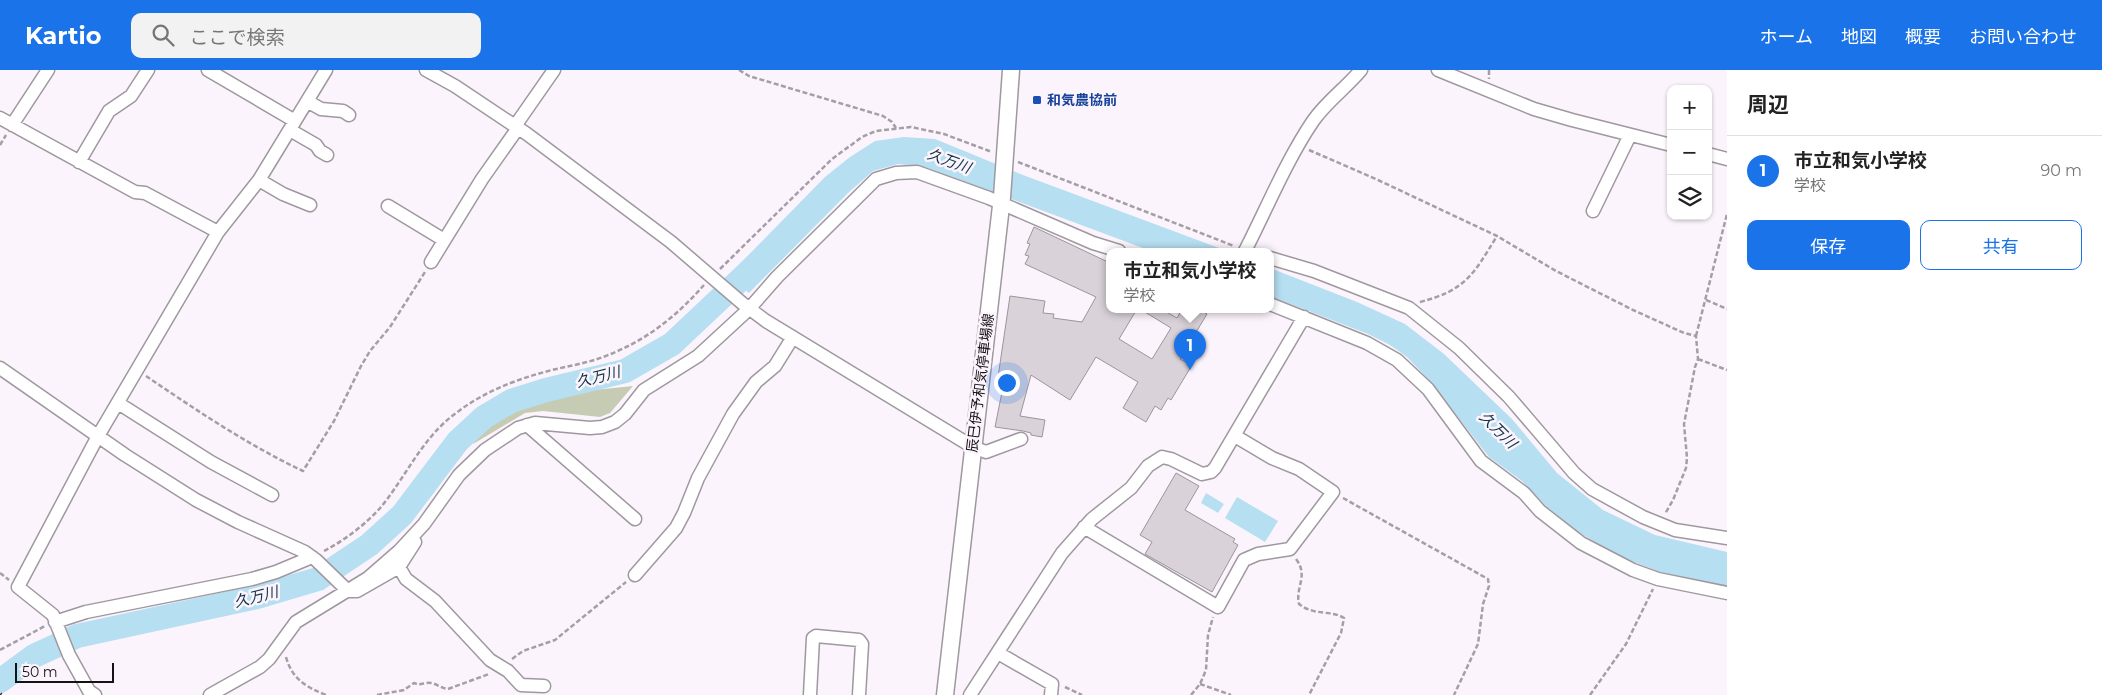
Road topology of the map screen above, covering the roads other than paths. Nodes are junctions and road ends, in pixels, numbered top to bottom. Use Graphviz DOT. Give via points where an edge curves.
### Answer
graph roads {
  1 [pos="48,70"];
  2 [pos="148,70"];
  3 [pos="208,70"];
  4 [pos="326,70"];
  5 [pos="426,70"];
  6 [pos="554,70"];
  7 [pos="1011,70"];
  8 [pos="1362,70"];
  9 [pos="1438,70"];
  10 [pos="307,101"];
  11 [pos="349,115"];
  12 [pos="0,118"];
  13 [pos="12,125"];
  14 [pos="293,125"];
  15 [pos="517,127"];
  16 [pos="1630,135"];
  17 [pos="1667,144"];
  18 [pos="327,155"];
  19 [pos="1712,155"];
  20 [pos="1727,158"];
  21 [pos="79,162"];
  22 [pos="259,180"];
  23 [pos="1002,200"];
  24 [pos="310,205"];
  25 [pos="388,206"];
  26 [pos="1593,211"];
  27 [pos="218,232"];
  28 [pos="444,240"];
  29 [pos="1109,248"];
  30 [pos="1248,248"];
  31 [pos="1274,259"];
  32 [pos="431,262"];
  33 [pos="745,306"];
  34 [pos="1274,306"];
  35 [pos="1304,318"];
  36 [pos="792,337"];
  37 [pos="0,368"];
  38 [pos="118,403"];
  39 [pos="527,425"];
  40 [pos="98,436"];
  41 [pos="1236,436"];
  42 [pos="1021,439"];
  43 [pos="973,447"];
  44 [pos="272,495"];
  45 [pos="635,519"];
  46 [pos="424,524"];
  47 [pos="1084,527"];
  48 [pos="1727,538"];
  49 [pos="314,558"];
  50 [pos="399,567"];
  51 [pos="635,575"];
  52 [pos="346,589"];
  53 [pos="1727,593"];
  54 [pos="56,624"];
  55 [pos="998,653"];
  56 [pos="544,686"];
  57 [pos="1052,690"];
  58 [pos="94,695"];
  59 [pos="210,695"];
  60 [pos="810,695"];
  61 [pos="859,695"];
  62 [pos="945,695"];
  63 [pos="970,695"];
  1 -- 13 [label="street"];
  2 -- 21 [label="street" via="131,96 109,111"];
  3 -- 14 [label="street"];
  4 -- 10 [label="street"];
  5 -- 15 [label="street"];
  6 -- 15 [label="street"];
  7 -- 23 [label="main road, 辰巳伊予和気停車場線"];
  8 -- 30 [label="street" via="1314,119"];
  9 -- 16 [label="street" via="1534,109"];
  10 -- 11 [label="street" via="321,109 343,111"];
  10 -- 14 [label="street"];
  12 -- 13 [label="street"];
  13 -- 21 [label="street"];
  14 -- 18 [label="street"];
  14 -- 22 [label="street"];
  15 -- 28 [label="street"];
  15 -- 33 [label="street" via="672,242"];
  16 -- 17 [label="street"];
  16 -- 26 [label="street"];
  19 -- 20 [label="street"];
  21 -- 27 [label="street"];
  22 -- 24 [label="street"];
  22 -- 27 [label="street"];
  23 -- 29 [label="street"];
  23 -- 33 [label="street" via="917,172 896,173 876,179"];
  23 -- 43 [label="main road, 辰巳伊予和気停車場線"];
  25 -- 28 [label="street"];
  27 -- 38 [label="street"];
  28 -- 32 [label="street"];
  31 -- 48 [label="street" via="1409,308 1459,348 1508,396 1574,473 1592,489 1675,530"];
  33 -- 36 [label="street"];
  33 -- 39 [label="street" via="698,356 644,390 615,422 590,428 543,422"];
  34 -- 35 [label="street"];
  35 -- 41 [label="street"];
  35 -- 53 [label="street" via="1368,343 1412,371 1481,461 1524,493 1540,511 1581,543 1658,579"];
  36 -- 43 [label="street"];
  36 -- 51 [label="street" via="775,366 756,382 733,414 698,478 676,528"];
  37 -- 40 [label="street"];
  38 -- 40 [label="street"];
  38 -- 44 [label="street" via="211,462"];
  39 -- 45 [label="street"];
  39 -- 46 [label="street" via="470,462"];
  40 -- 49 [label="street" via="196,500"];
  40 -- 54 [label="street" via="18,587 53,615"];
  41 -- 47 [label="street" via="1215,468 1207,474 1198,474 1171,459 1156,459 1131,488"];
  41 -- 47 [label="street" via="1272,458 1299,469 1333,492 1290,550 1258,554 1244,560 1218,607"];
  42 -- 43 [label="street" via="986,452"];
  43 -- 62 [label="main road, 辰巳伊予和気停車場線"];
  46 -- 50 [label="street"];
  46 -- 52 [label="street" via="368,578"];
  47 -- 55 [label="street" via="1062,553"];
  49 -- 52 [label="street"];
  49 -- 54 [label="street" via="252,580 86,612"];
  50 -- 52 [label="street" via="357,592"];
  50 -- 56 [label="street" via="406,579 434,601 490,660 508,670 521,685"];
  52 -- 59 [label="street" via="296,622 260,667"];
  54 -- 58 [label="street" via="69,655 89,692"];
  55 -- 57 [label="street"];
  55 -- 63 [label="street"];
  60 -- 61 [label="street" via="813,638 816,636 859,640 862,644"];
}
